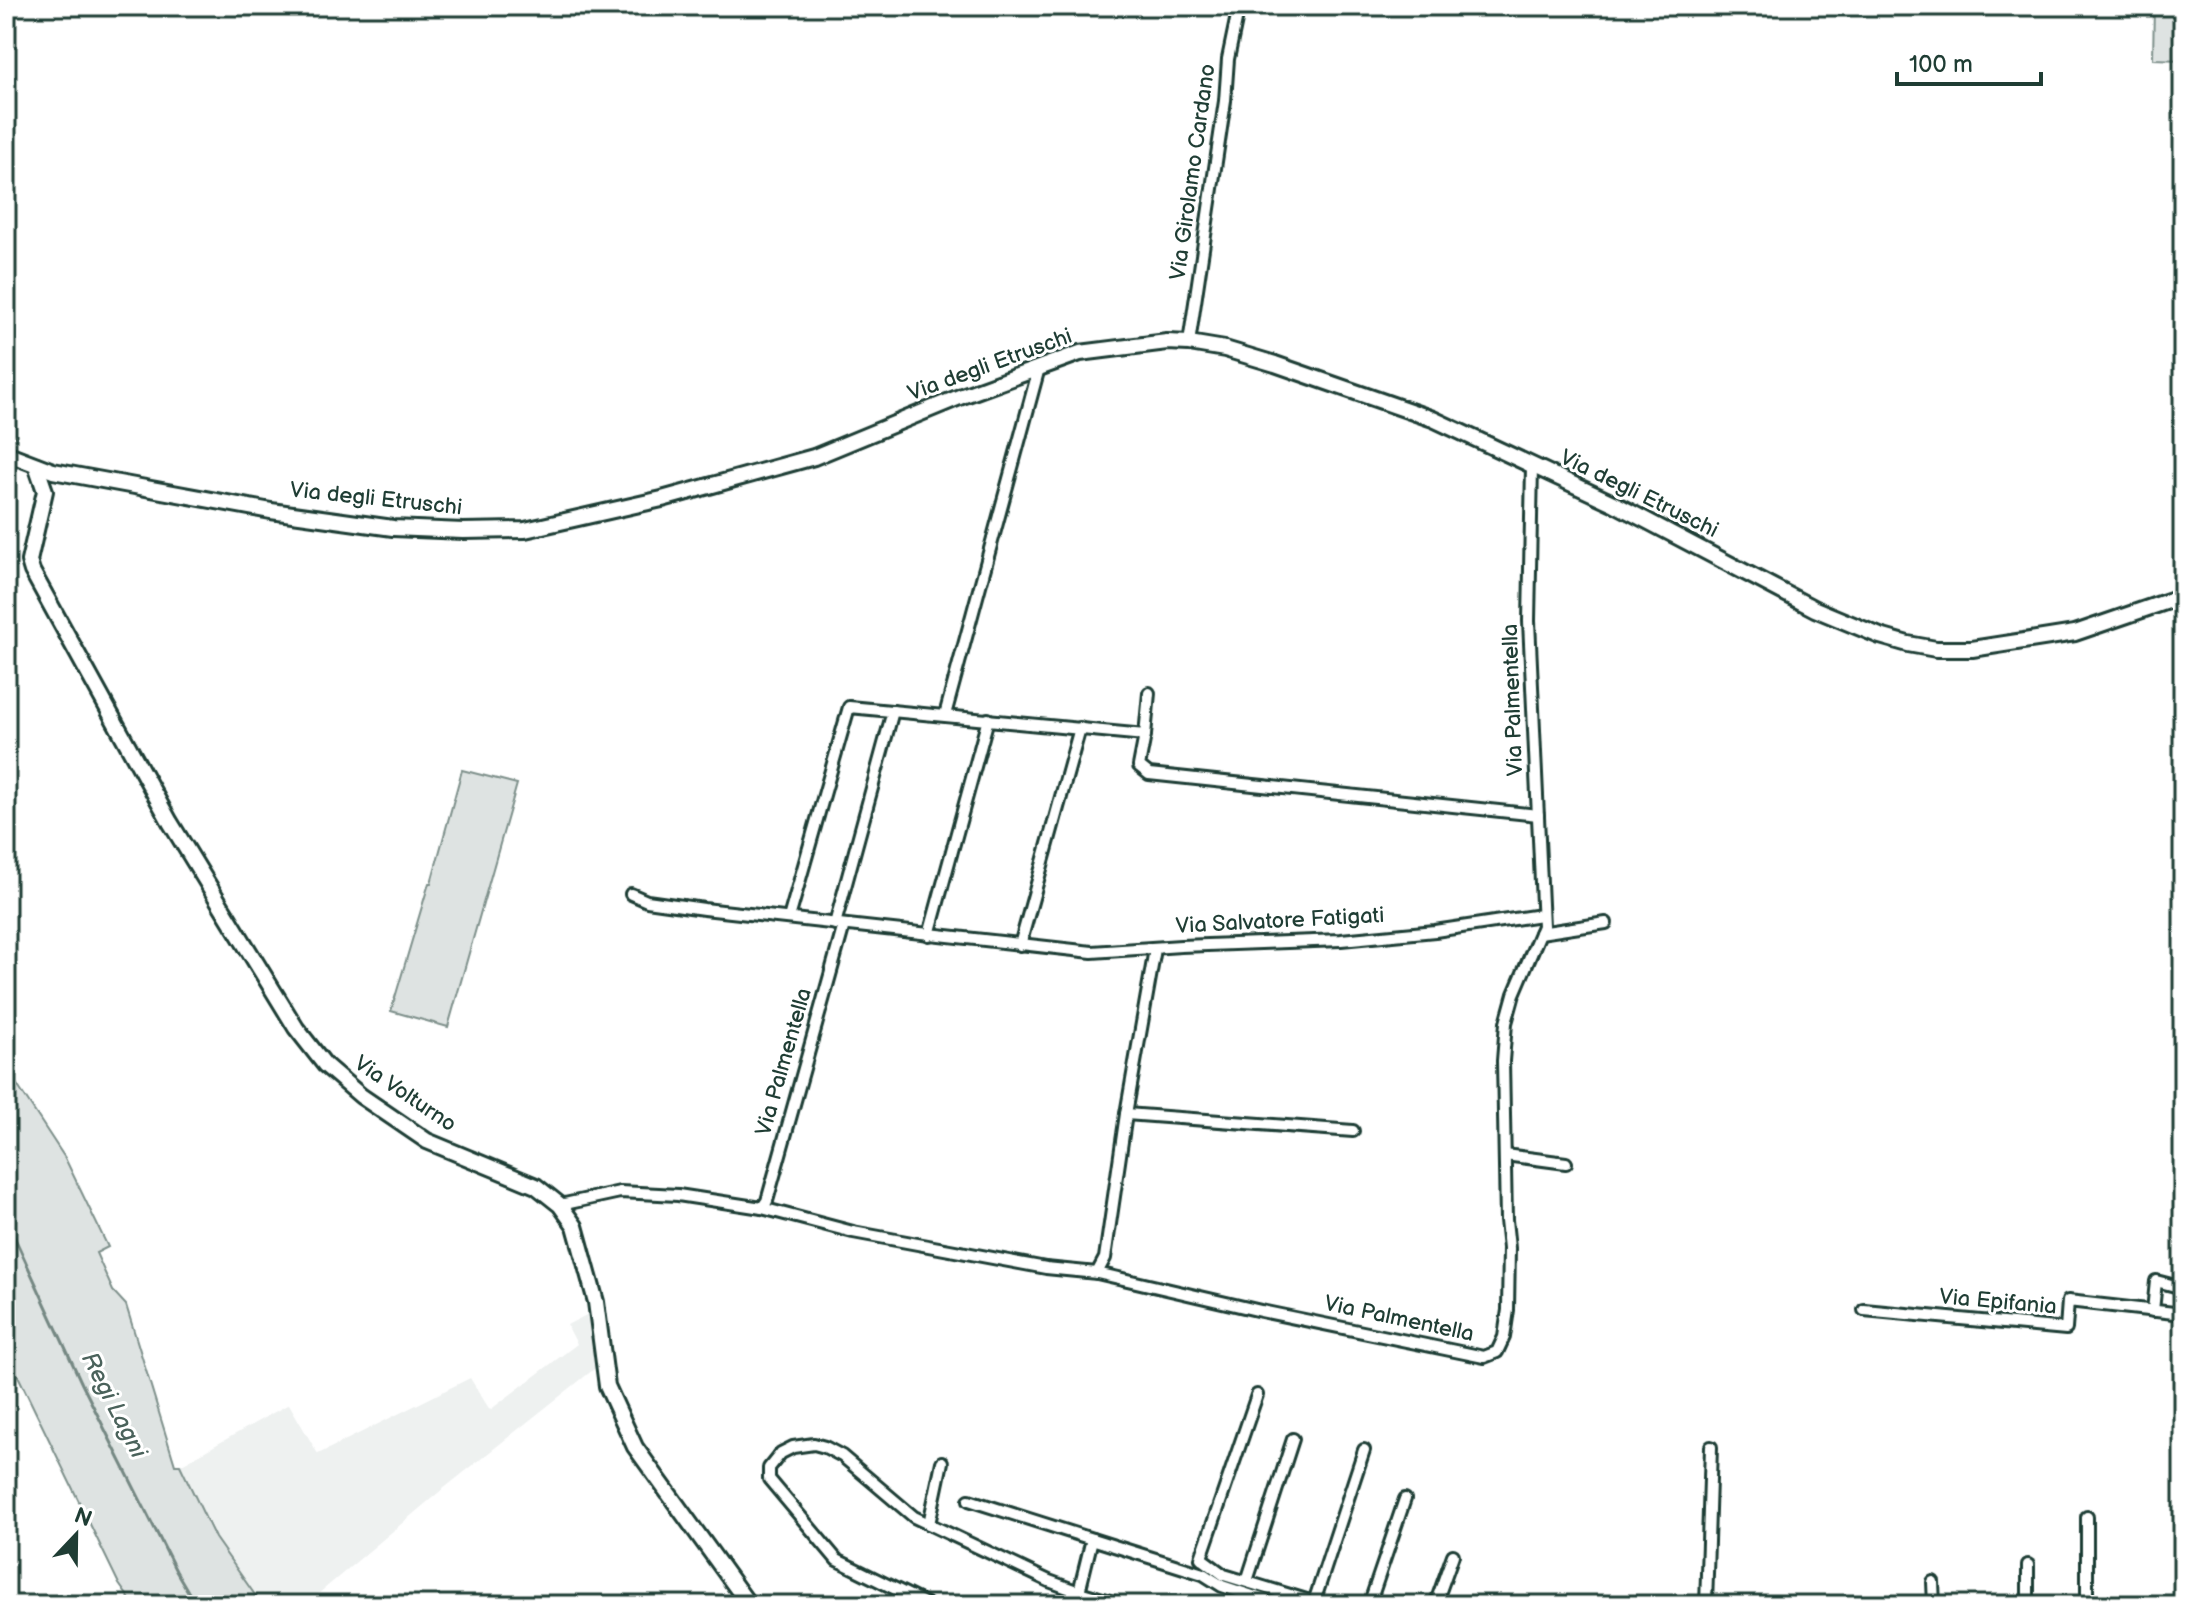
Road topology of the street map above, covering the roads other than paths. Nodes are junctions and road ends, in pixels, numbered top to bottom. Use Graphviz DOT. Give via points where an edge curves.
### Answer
graph roads {
  1 [pos="1239,6"];
  2 [pos="1189,343"];
  3 [pos="1039,368"];
  4 [pos="9,395"];
  5 [pos="6,451"];
  6 [pos="1532,466"];
  7 [pos="47,469"];
  8 [pos="76,475"];
  9 [pos="46,488"];
  10 [pos="2183,596"];
  11 [pos="1149,693"];
  12 [pos="893,711"];
  13 [pos="945,715"];
  14 [pos="988,719"];
  15 [pos="1080,728"];
  16 [pos="1145,735"];
  17 [pos="1538,815"];
  18 [pos="631,894"];
  19 [pos="1541,915"];
  20 [pos="789,918"];
  21 [pos="1606,923"];
  22 [pos="840,925"];
  23 [pos="1540,933"];
  24 [pos="929,935"];
  25 [pos="1020,945"];
  26 [pos="1155,949"];
  27 [pos="1126,1114"];
  28 [pos="1353,1131"];
  29 [pos="1505,1155"];
  30 [pos="1566,1163"];
  31 [pos="560,1205"];
  32 [pos="762,1208"];
  33 [pos="1097,1273"];
  34 [pos="2183,1288"];
  35 [pos="1864,1310"];
  36 [pos="2153,1311"];
  37 [pos="2183,1314"];
  38 [pos="1257,1395"];
  39 [pos="1293,1439"];
  40 [pos="1711,1447"];
  41 [pos="1364,1450"];
  42 [pos="942,1462"];
  43 [pos="1405,1499"];
  44 [pos="969,1500"];
  45 [pos="2087,1517"];
  46 [pos="929,1524"];
  47 [pos="1092,1539"];
  48 [pos="1453,1555"];
  49 [pos="2028,1565"];
  50 [pos="1247,1581"];
  51 [pos="1933,1582"];
  52 [pos="1079,1592"];
  53 [pos="1319,1604"];
  54 [pos="749,1605"];
  55 [pos="928,1605"];
  56 [pos="1123,1605"];
  57 [pos="1280,1605"];
  58 [pos="1369,1605"];
  59 [pos="1435,1605"];
  60 [pos="1706,1605"];
  61 [pos="1934,1605"];
  62 [pos="2028,1605"];
  63 [pos="2087,1605"];
  1 -- 2 [label="street, Via Girolamo Cardano"];
  2 -- 3 [label="main road, Via degli Etruschi" via="1080,353"];
  2 -- 6 [label="main road, Via degli Etruschi" via="1225,349 1384,400"];
  3 -- 8 [label="main road, Via degli Etruschi" via="814,457 525,530 393,528"];
  3 -- 13 [label="street"];
  4 -- 5 [label="street"];
  5 -- 7 [label="main road, Via degli Etruschi"];
  6 -- 10 [label="main road, Via degli Etruschi" via="1815,609 1908,644 1972,649 2075,633"];
  6 -- 17 [label="street, Via Palmentella" via="1529,621"];
  7 -- 8 [label="main road, Via degli Etruschi"];
  7 -- 9 [label="main road"];
  7 -- 9 [label="main road, Via Volturno"];
  8 -- 9 [label="main road"];
  9 -- 31 [label="main road, Via Volturno" via="29,561 32,571 170,822 296,1028 337,1076 427,1141 536,1186"];
  11 -- 16 [label="street"];
  12 -- 13 [label="street"];
  12 -- 20 [label="street" via="847,709"];
  12 -- 22 [label="street"];
  13 -- 14 [label="street"];
  14 -- 15 [label="street"];
  14 -- 24 [label="street"];
  15 -- 16 [label="street"];
  15 -- 25 [label="street"];
  16 -- 17 [label="street" via="1139,766 1149,774"];
  17 -- 19 [label="street, Via Palmentella"];
  18 -- 20 [label="street, Via Salvatore Fatigati" via="657,902"];
  19 -- 23 [label="street, Via Palmentella"];
  19 -- 26 [label="street, Via Salvatore Fatigati" via="1341,940"];
  20 -- 22 [label="street, Via Salvatore Fatigati"];
  21 -- 23 [label="street"];
  22 -- 24 [label="street, Via Salvatore Fatigati"];
  22 -- 32 [label="street, Via Palmentella"];
  23 -- 29 [label="street, Via Palmentella" via="1506,1023"];
  24 -- 25 [label="street, Via Salvatore Fatigati"];
  25 -- 26 [label="street, Via Salvatore Fatigati" via="1092,952"];
  26 -- 27 [label="street"];
  27 -- 28 [label="street"];
  27 -- 33 [label="street" via="1105,1258"];
  29 -- 30 [label="street"];
  29 -- 33 [label="street, Via Palmentella" via="1508,1310 1502,1345 1491,1356"];
  31 -- 32 [label="street, Via Palmentella" via="620,1192"];
  31 -- 54 [label="main road, Via Volturno" via="575,1226 596,1302 607,1386 635,1447"];
  32 -- 33 [label="street, Via Palmentella" via="853,1232"];
  34 -- 36 [label="street" via="2156,1281"];
  35 -- 36 [label="street, Via Epifania" via="2066,1329 2068,1301"];
  36 -- 37 [label="street, Via Epifania"];
  38 -- 50 [label="street" via="1201,1558 1224,1575"];
  39 -- 50 [label="street"];
  40 -- 60 [label="street"];
  41 -- 53 [label="street"];
  42 -- 46 [label="street"];
  43 -- 58 [label="street"];
  44 -- 47 [label="street"];
  45 -- 63 [label="street"];
  46 -- 52 [label="street"];
  46 -- 55 [label="street" via="825,1447 793,1447 769,1468 769,1479 837,1560"];
  47 -- 52 [label="street"];
  47 -- 57 [label="street"];
  48 -- 59 [label="street"];
  49 -- 62 [label="street"];
  50 -- 53 [label="street"];
  51 -- 61 [label="street"];
  52 -- 56 [label="street"];
}
